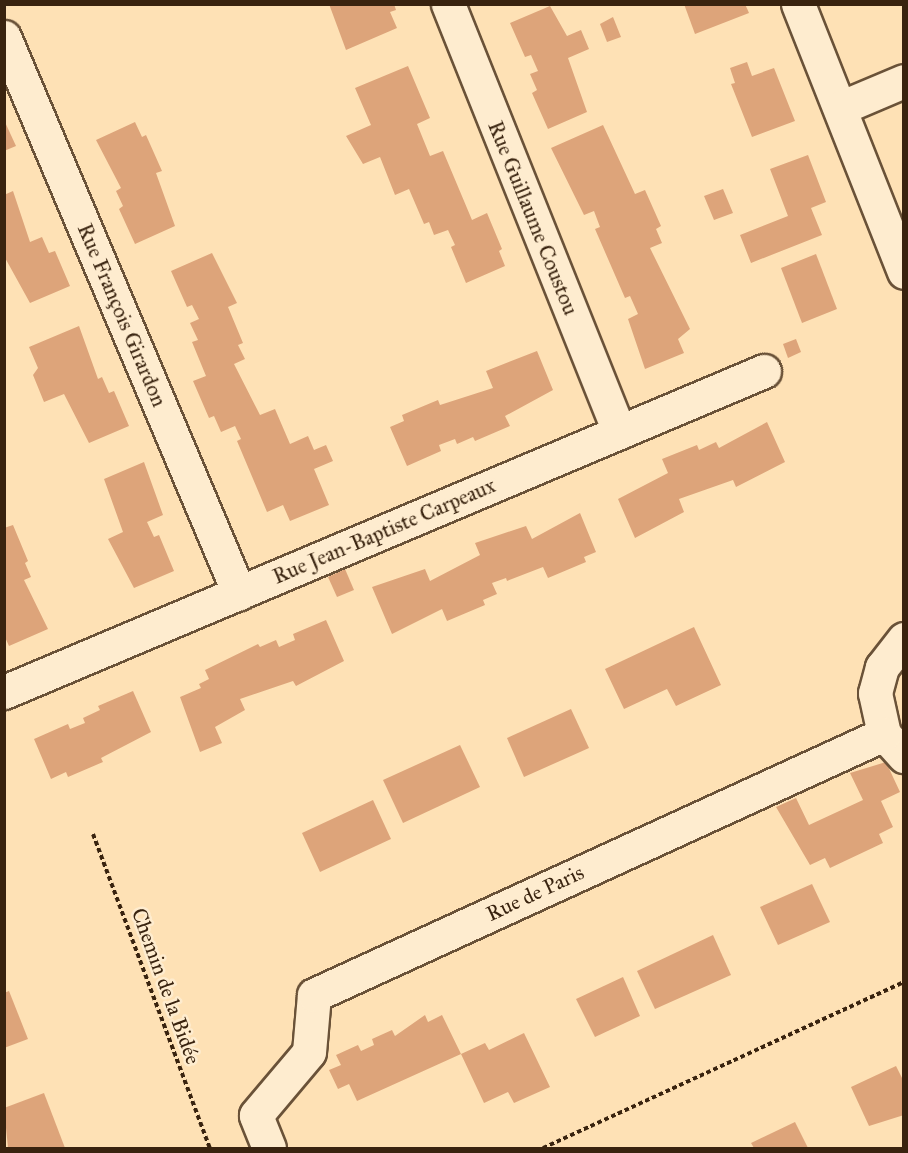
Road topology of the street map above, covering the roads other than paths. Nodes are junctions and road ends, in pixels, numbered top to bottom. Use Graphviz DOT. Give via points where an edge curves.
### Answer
graph roads {
  1 [pos="448,4"];
  2 [pos="798,4"];
  3 [pos="4,37"];
  4 [pos="903,81"];
  5 [pos="840,108"];
  6 [pos="903,272"];
  7 [pos="764,371"];
  8 [pos="619,432"];
  9 [pos="239,593"];
  10 [pos="903,639"];
  11 [pos="4,692"];
  12 [pos="894,745"];
  13 [pos="269,1149"];
  1 -- 8 [label="street, Rue Guillaume Coustou"];
  2 -- 5 [label="street"];
  3 -- 9 [label="street, Rue François Girardon"];
  4 -- 5 [label="street"];
  5 -- 6 [label="street"];
  7 -- 8 [label="street, Rue Jean-Baptiste Carpeaux"];
  8 -- 9 [label="street, Rue Jean-Baptiste Carpeaux"];
  9 -- 11 [label="street, Rue Jean-Baptiste Carpeaux"];
  10 -- 12 [label="street" via="882,667 875,693"];
  12 -- 13 [label="street, Rue de Paris" via="314,995 309,1052 256,1115"];
}
